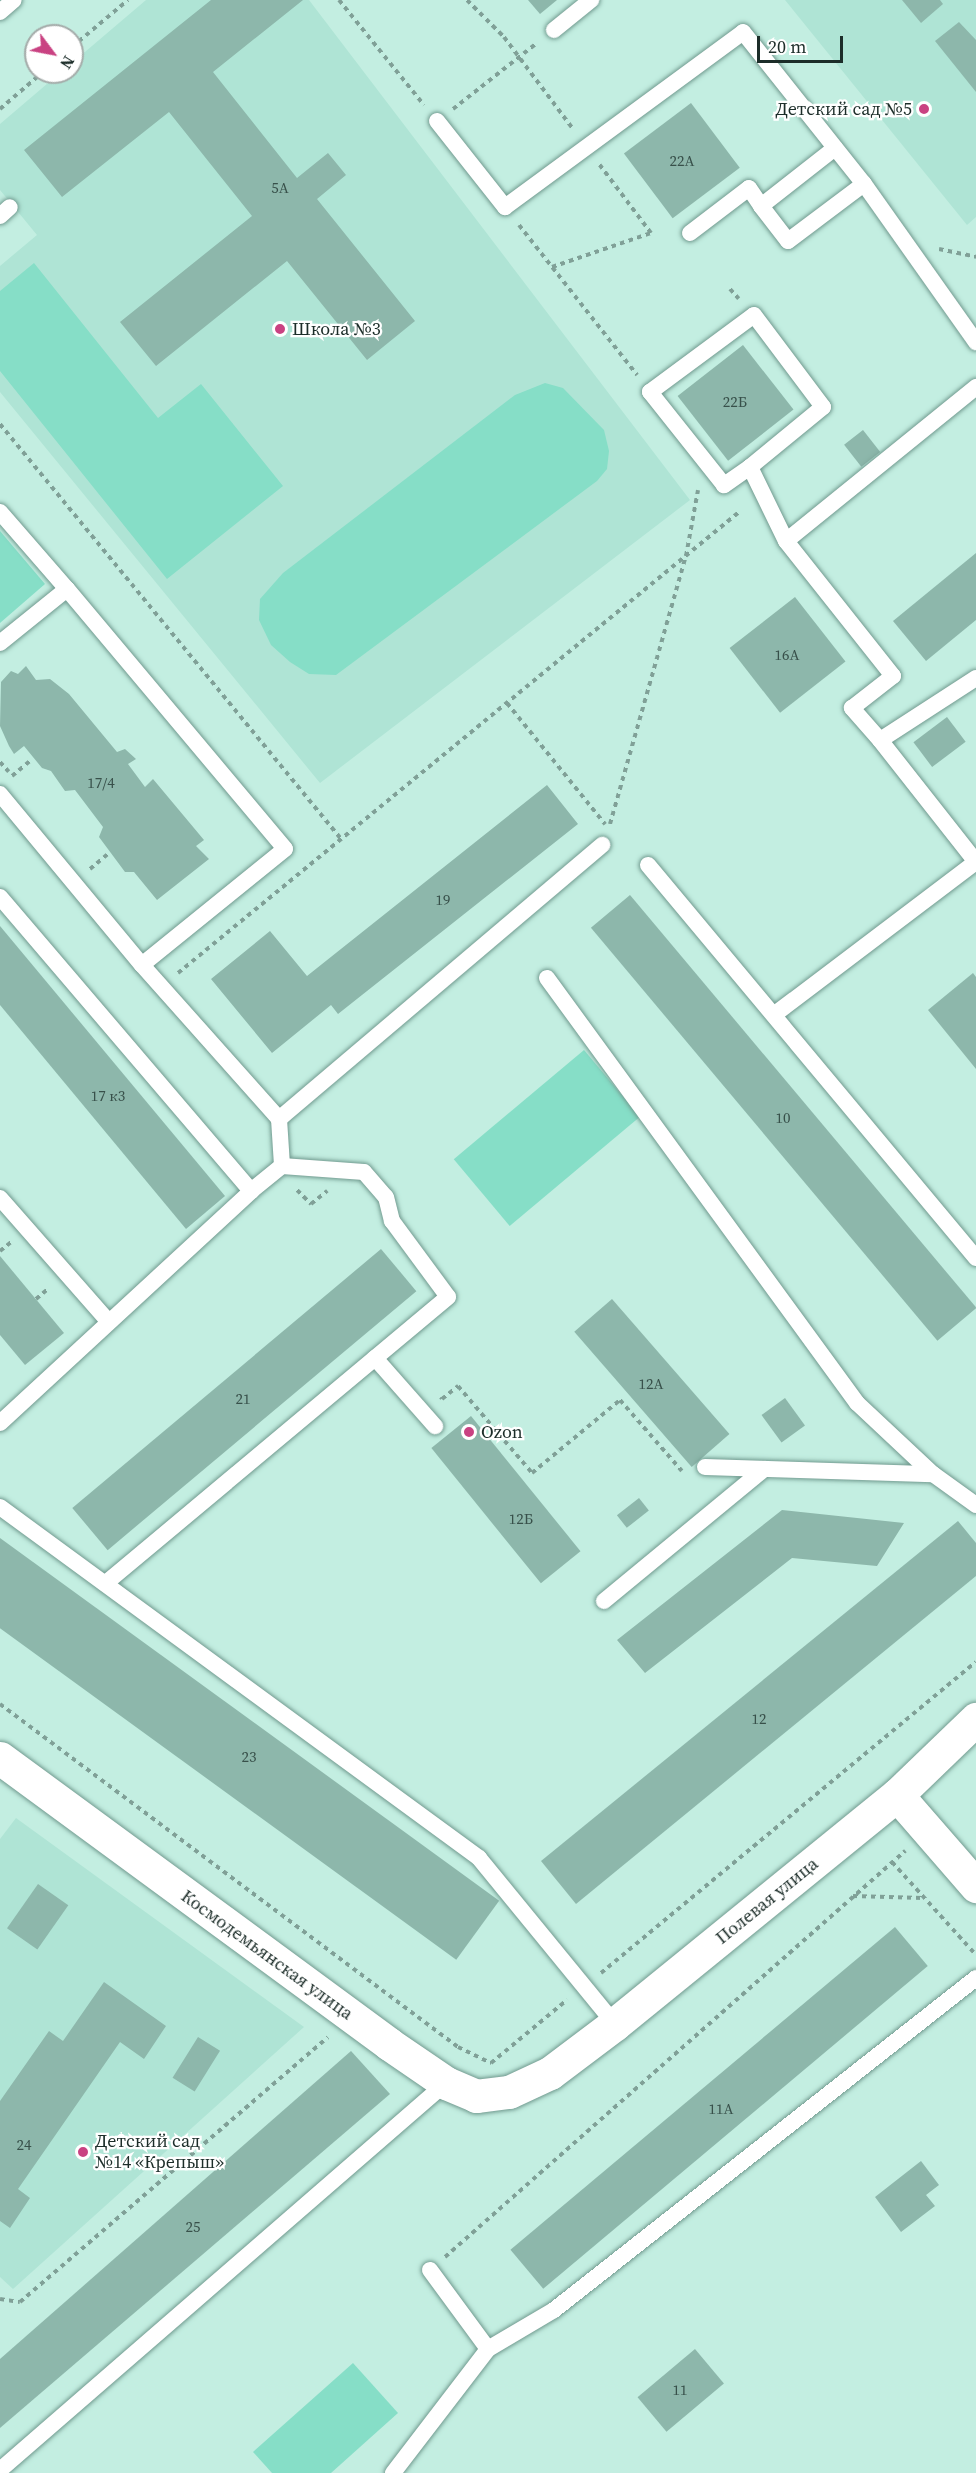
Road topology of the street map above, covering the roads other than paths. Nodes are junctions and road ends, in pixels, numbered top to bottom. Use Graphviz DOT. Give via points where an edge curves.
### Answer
graph roads {
  1 [pos="14,0"];
  2 [pos="591,0"];
  3 [pos="0,12"];
  4 [pos="554,30"];
  5 [pos="437,121"];
  6 [pos="835,148"];
  7 [pos="864,184"];
  8 [pos="761,206"];
  9 [pos="690,233"];
  10 [pos="976,342"];
  11 [pos="976,387"];
  12 [pos="750,467"];
  13 [pos="0,512"];
  14 [pos="786,541"];
  15 [pos="67,589"];
  16 [pos="0,643"];
  17 [pos="976,678"];
  18 [pos="880,740"];
  19 [pos="0,794"];
  20 [pos="602,845"];
  21 [pos="976,862"];
  22 [pos="648,865"];
  23 [pos="0,897"];
  24 [pos="142,965"];
  25 [pos="547,978"];
  26 [pos="775,1014"];
  27 [pos="279,1119"];
  28 [pos="280,1169"];
  29 [pos="251,1191"];
  30 [pos="0,1197"];
  31 [pos="976,1258"];
  32 [pos="109,1322"];
  33 [pos="375,1358"];
  34 [pos="0,1423"];
  35 [pos="435,1426"];
  36 [pos="705,1467"];
  37 [pos="764,1469"];
  38 [pos="933,1474"];
  39 [pos="976,1505"];
  40 [pos="0,1507"];
  41 [pos="105,1584"];
  42 [pos="604,1601"];
  43 [pos="976,1719"];
  44 [pos="0,1758"];
  45 [pos="897,1795"];
  46 [pos="976,1886"];
  47 [pos="976,1978"];
  48 [pos="615,2024"];
  49 [pos="550,2073"];
  50 [pos="446,2083"];
  51 [pos="430,2270"];
  52 [pos="488,2349"];
  53 [pos="0,2470"];
  54 [pos="393,2473"];
  1 -- 3 [label="lane"];
  2 -- 4 [label="lane"];
  5 -- 6 [label="lane" via="505,207 743,32"];
  6 -- 7 [label="lane"];
  6 -- 8 [label="lane"];
  7 -- 8 [label="lane" via="788,241"];
  7 -- 10 [label="lane"];
  8 -- 9 [label="lane" via="749,188"];
  11 -- 14 [label="lane"];
  12 -- 12 [label="lane" via="823,407 753,315 650,392 723,484"];
  12 -- 14 [label="lane"];
  13 -- 15 [label="lane"];
  14 -- 18 [label="lane" via="893,676 852,708"];
  15 -- 16 [label="lane"];
  15 -- 24 [label="lane" via="285,849"];
  17 -- 18 [label="lane"];
  18 -- 21 [label="lane"];
  19 -- 24 [label="lane"];
  20 -- 27 [label="lane"];
  21 -- 26 [label="lane"];
  22 -- 26 [label="lane"];
  23 -- 29 [label="lane"];
  24 -- 27 [label="lane"];
  25 -- 38 [label="lane" via="857,1403"];
  26 -- 31 [label="lane"];
  27 -- 28 [label="lane"];
  28 -- 29 [label="lane"];
  28 -- 33 [label="lane" via="364,1172 386,1197 392,1221 448,1297"];
  29 -- 32 [label="lane"];
  30 -- 32 [label="lane"];
  32 -- 34 [label="lane"];
  33 -- 35 [label="lane"];
  33 -- 41 [label="lane"];
  36 -- 37 [label="lane"];
  37 -- 38 [label="lane"];
  37 -- 42 [label="lane"];
  38 -- 39 [label="lane"];
  40 -- 41 [label="lane"];
  41 -- 48 [label="lane" via="479,1858"];
  43 -- 45 [label="street, Полевая улица"];
  44 -- 50 [label="street, Космодемьянская улица"];
  45 -- 46 [label="street"];
  45 -- 48 [label="street, Полевая улица"];
  47 -- 52 [label="lane" via="554,2310"];
  48 -- 49 [label="street, Полевая улица"];
  49 -- 50 [label="street, Космодемьянская улица" via="509,2092 476,2096"];
  50 -- 53 [label="lane"];
  51 -- 52 [label="lane"];
  52 -- 54 [label="lane"];
}
